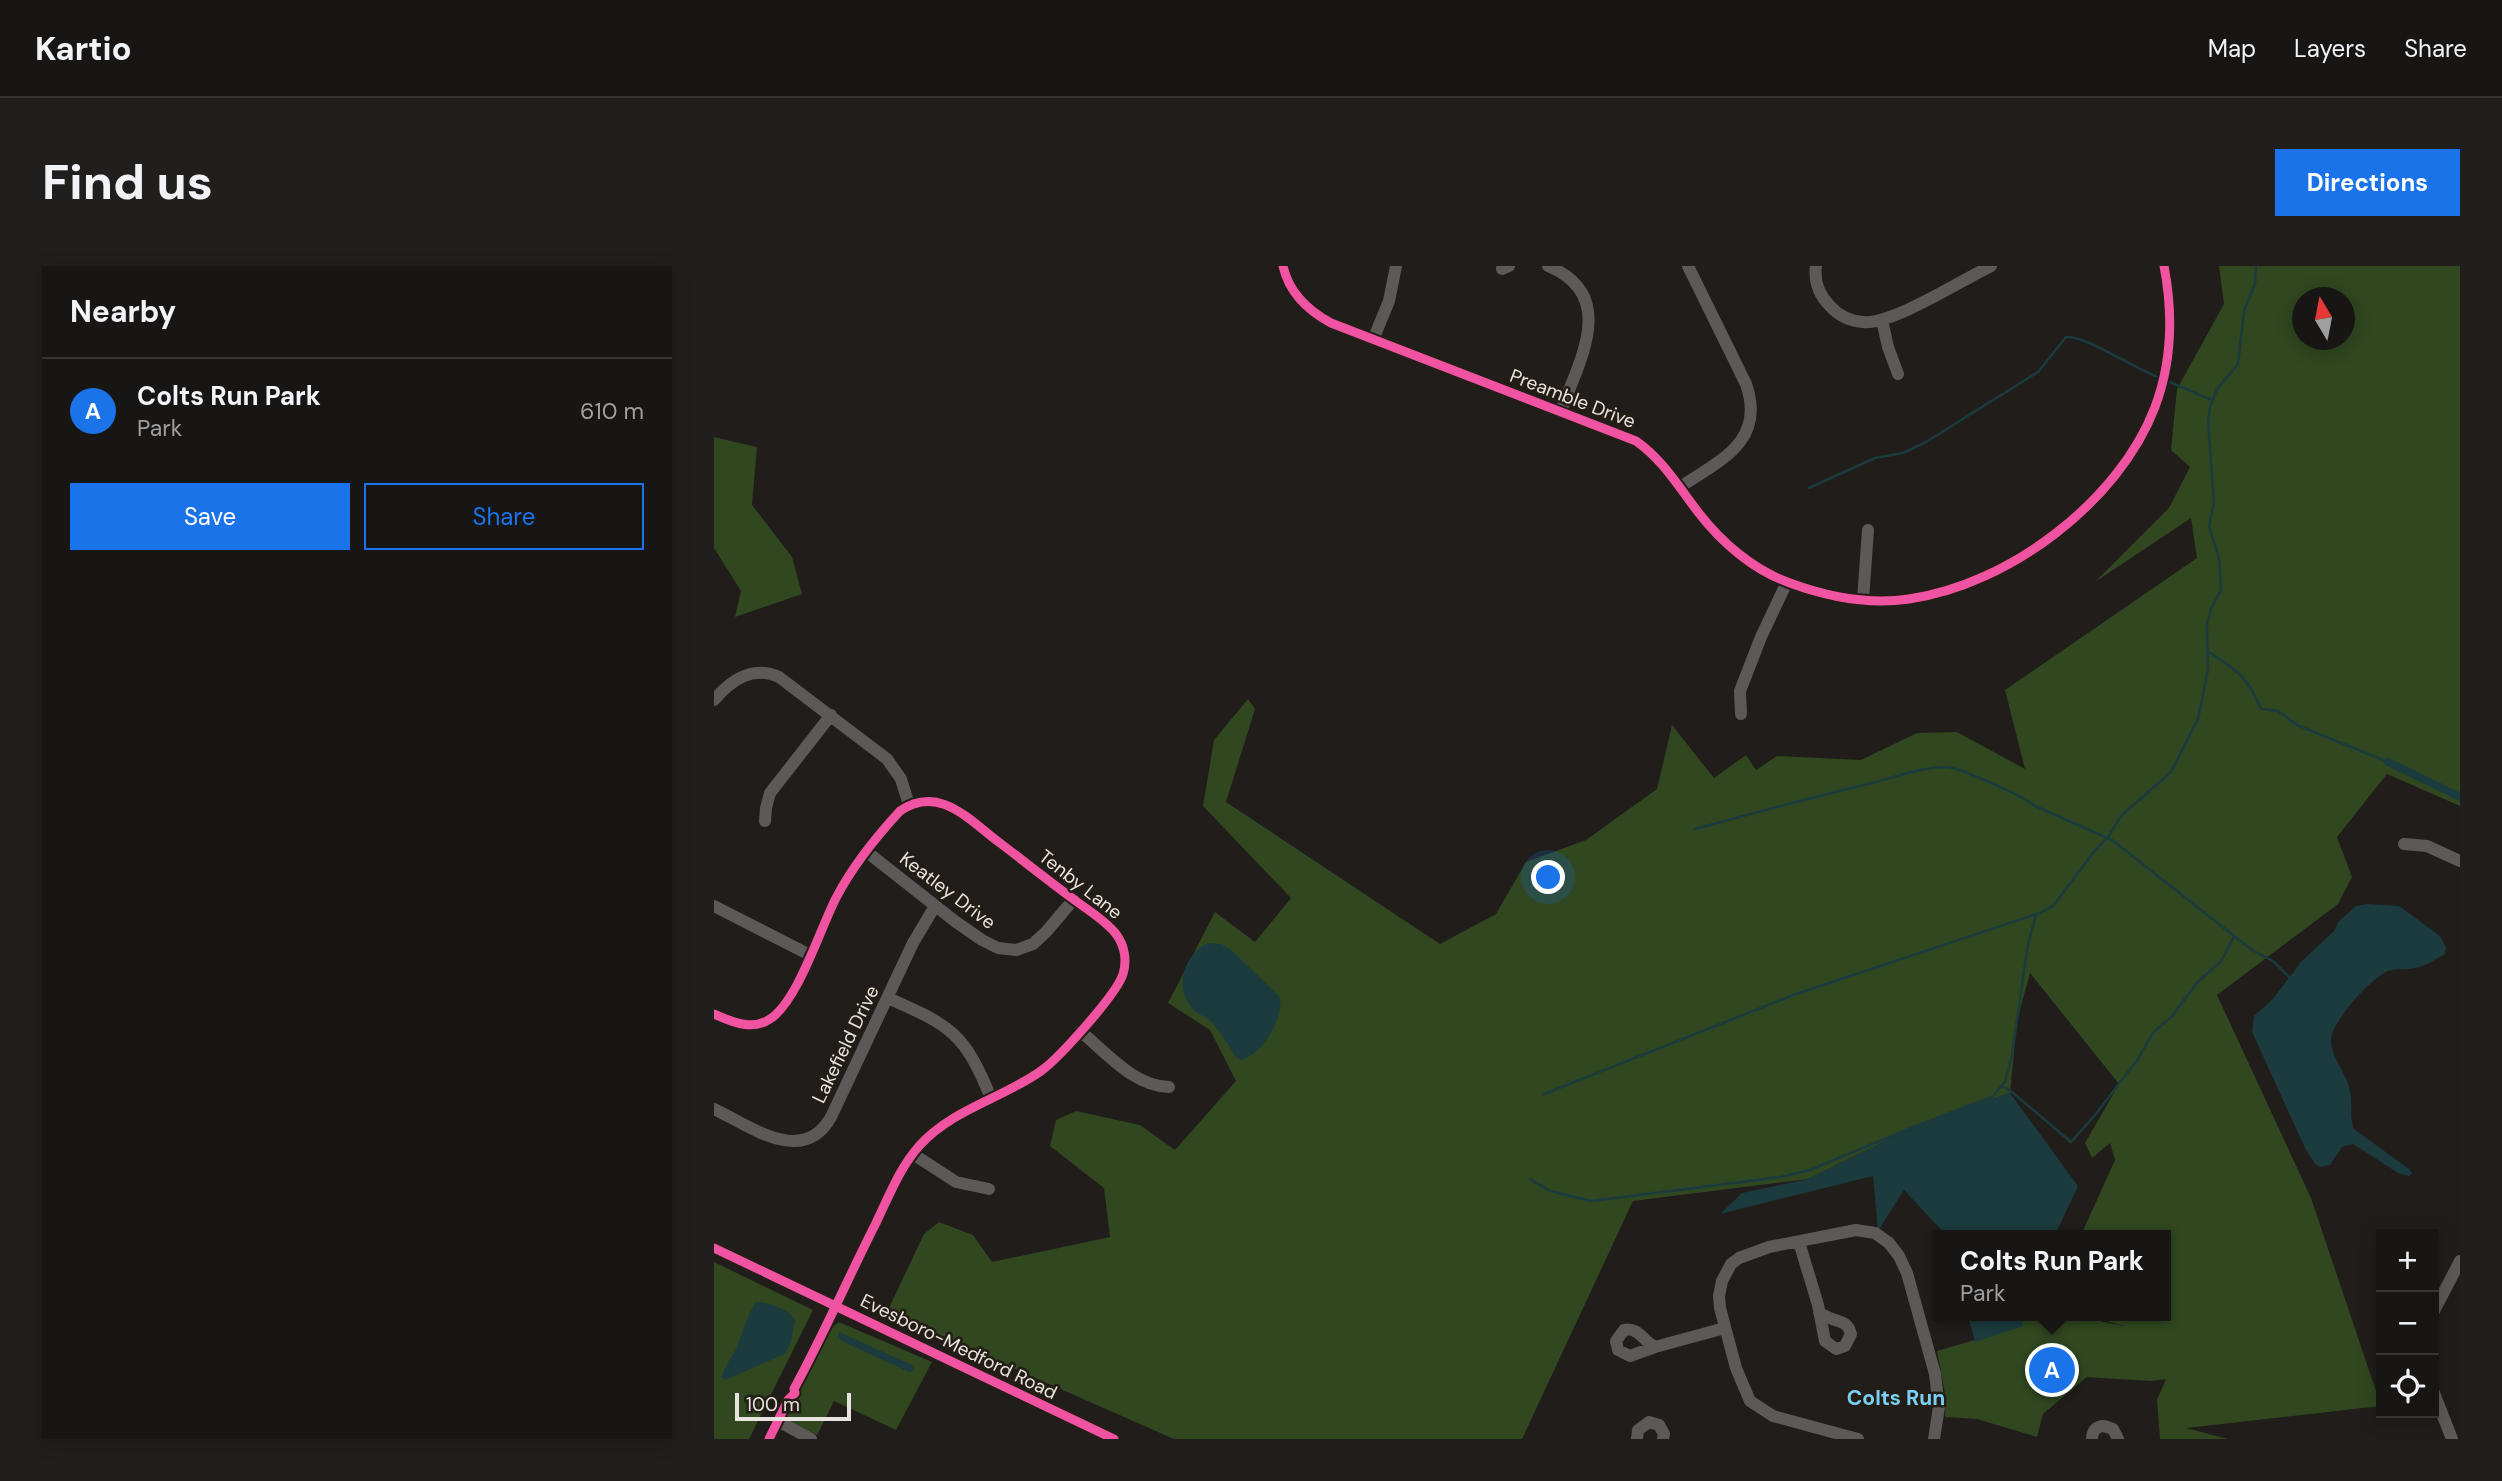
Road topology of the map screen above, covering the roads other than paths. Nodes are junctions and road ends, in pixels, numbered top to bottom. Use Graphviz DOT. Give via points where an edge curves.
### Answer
graph roads {
  1 [pos="1283,266"];
  2 [pos="1396,266"];
  3 [pos="1548,266"];
  4 [pos="1688,266"];
  5 [pos="1816,266"];
  6 [pos="1991,266"];
  7 [pos="2164,266"];
  8 [pos="1882,320"];
  9 [pos="1373,340"];
  10 [pos="1898,374"];
  11 [pos="1561,411"];
  12 [pos="1680,487"];
  13 [pos="1868,530"];
  14 [pos="1787,582"];
  15 [pos="1863,600"];
  16 [pos="714,700"];
  17 [pos="1741,714"];
  18 [pos="831,715"];
  19 [pos="909,805"];
  20 [pos="765,821"];
  21 [pos="2404,845"];
  22 [pos="867,852"];
  23 [pos="2460,861"];
  24 [pos="1074,899"];
  25 [pos="714,906"];
  26 [pos="935,906"];
  27 [pos="810,955"];
  28 [pos="888,998"];
  29 [pos="714,1014"];
  30 [pos="1080,1031"];
  31 [pos="1169,1087"];
  32 [pos="991,1098"];
  33 [pos="714,1109"];
  34 [pos="913,1154"];
  35 [pos="989,1189"];
  36 [pos="1799,1241"];
  37 [pos="714,1248"];
  38 [pos="2460,1261"];
  39 [pos="2439,1301"];
  40 [pos="837,1306"];
  41 [pos="1819,1312"];
  42 [pos="1725,1328"];
  43 [pos="1655,1347"];
  44 [pos="2439,1406"];
  45 [pos="778,1421"];
  46 [pos="1808,1433"];
  47 [pos="769,1439"];
  48 [pos="811,1439"];
  49 [pos="1114,1439"];
  50 [pos="1637,1439"];
  51 [pos="1663,1439"];
  52 [pos="1858,1439"];
  53 [pos="1934,1439"];
  54 [pos="2092,1439"];
  55 [pos="2118,1439"];
  56 [pos="2452,1439"];
  1 -- 9 [label="street, Preamble Drive" via="1307,308"];
  2 -- 9 [label="street" via="1389,301"];
  3 -- 11 [label="street" via="1578,288 1590,326"];
  4 -- 12 [label="street" via="1741,373 1752,416 1745,436 1732,452"];
  5 -- 8 [label="street" via="1820,293 1834,310 1864,323"];
  6 -- 8 [label="street"];
  7 -- 15 [label="street, Preamble Drive" via="2170,323 2162,385 2138,441 2097,495 2048,538 1981,578 1933,595"];
  8 -- 10 [label="street"];
  9 -- 11 [label="street, Preamble Drive"];
  11 -- 12 [label="street, Preamble Drive" via="1636,440 1657,457"];
  12 -- 14 [label="street, Preamble Drive" via="1726,542"];
  13 -- 15 [label="street"];
  14 -- 15 [label="street, Preamble Drive"];
  14 -- 17 [label="street" via="1740,691"];
  16 -- 18 [label="street" via="737,678 762,672 779,677"];
  18 -- 19 [label="street" via="893,765"];
  18 -- 20 [label="street" via="770,793"];
  19 -- 22 [label="street"];
  19 -- 24 [label="street, Tenby Lane" via="933,800 950,807"];
  21 -- 23 [label="street" via="2427,846"];
  22 -- 26 [label="street, Keatley Drive"];
  22 -- 27 [label="street" via="837,895"];
  24 -- 26 [label="street, Keatley Drive" via="1040,939 1025,948 1007,950 982,940"];
  24 -- 30 [label="street, Tenby Lane" via="1111,928 1125,956 1119,984"];
  25 -- 27 [label="street"];
  26 -- 28 [label="street, Lakefield Drive"];
  27 -- 29 [label="street" via="787,1001 769,1020 742,1025"];
  28 -- 32 [label="street" via="954,1033 972,1056"];
  28 -- 33 [label="street, Lakefield Drive" via="822,1131 799,1141 781,1141"];
  30 -- 31 [label="street" via="1140,1079"];
  30 -- 32 [label="street, Tenby Lane" via="1042,1070"];
  32 -- 34 [label="street, Tenby Lane" via="941,1127"];
  34 -- 35 [label="street" via="957,1182"];
  34 -- 40 [label="street, Tenby Lane"];
  36 -- 41 [label="street"];
  36 -- 42 [label="street" via="1759,1250 1731,1264 1719,1296"];
  36 -- 53 [label="street" via="1866,1231 1882,1237 1899,1256 1937,1385"];
  37 -- 40 [label="street, Evesboro-Medford Road"];
  38 -- 39 [label="street"];
  40 -- 45 [label="street, Tenby Lane"];
  40 -- 49 [label="street, Evesboro-Medford Road"];
  42 -- 43 [label="street"];
  42 -- 46 [label="street" via="1750,1401"];
  44 -- 56 [label="street"];
  45 -- 47 [label="street, Tenby Lane"];
  45 -- 48 [label="street"];
  46 -- 52 [label="street"];
  50 -- 51 [label="street" via="1638,1430 1649,1422 1659,1425"];
  54 -- 55 [label="street" via="2096,1428 2104,1426 2113,1429"];
}
